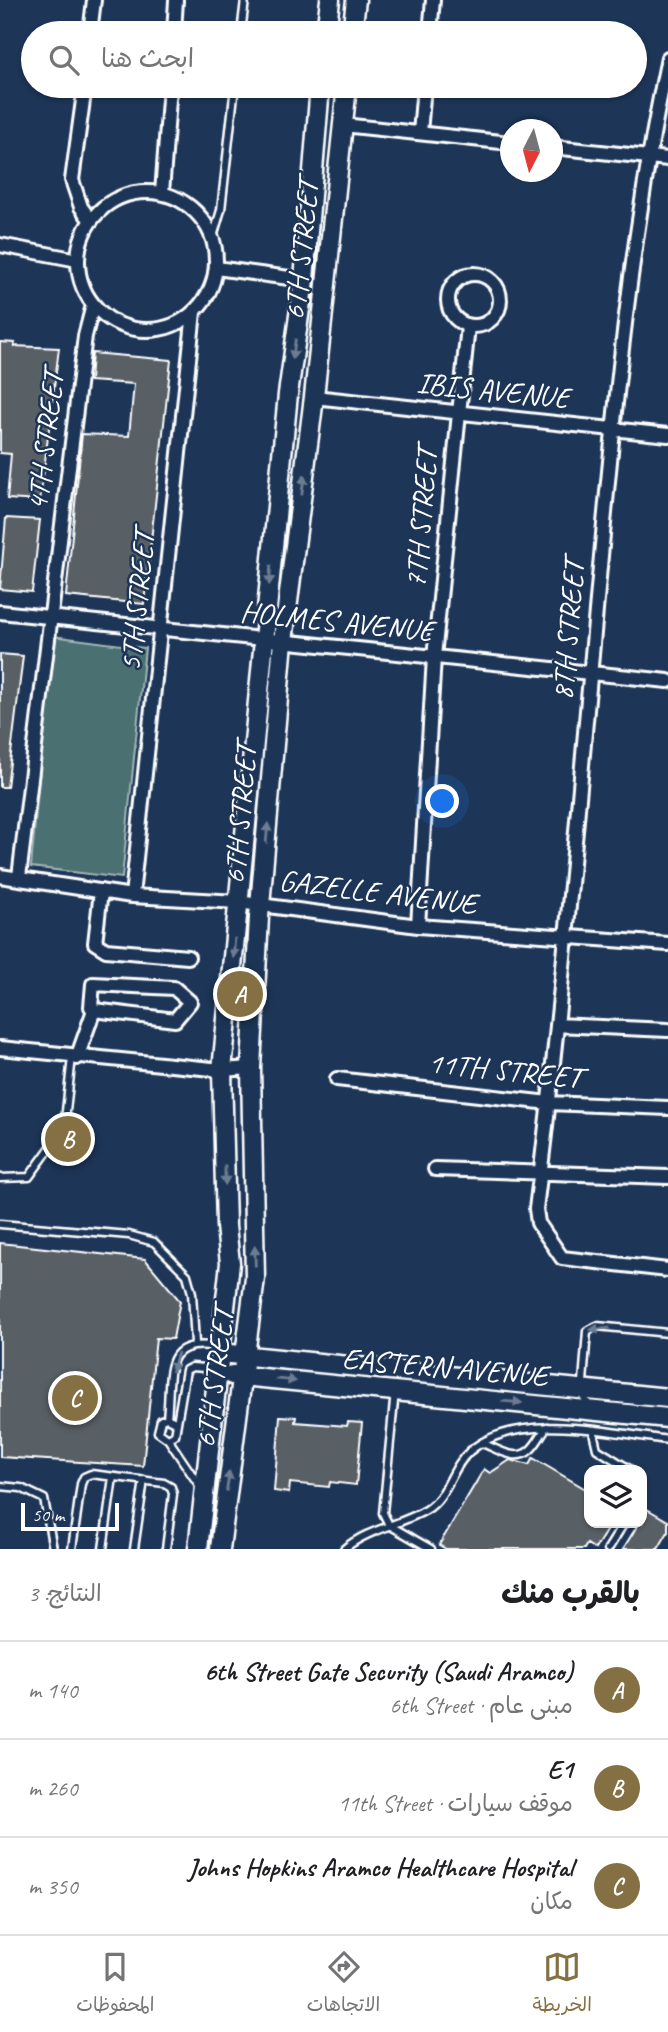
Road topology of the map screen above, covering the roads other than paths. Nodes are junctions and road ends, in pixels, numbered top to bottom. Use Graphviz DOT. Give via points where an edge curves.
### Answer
graph roads {
  1 [pos="94,0"];
  2 [pos="176,0"];
  3 [pos="245,0"];
  4 [pos="330,0"];
  5 [pos="356,0"];
  6 [pos="433,0"];
  7 [pos="91,21"];
  8 [pos="175,21"];
  9 [pos="242,21"];
  10 [pos="327,21"];
  11 [pos="353,21"];
  12 [pos="431,21"];
  13 [pos="668,58"];
  14 [pos="83,98"];
  15 [pos="169,98"];
  16 [pos="234,98"];
  17 [pos="319,98"];
  18 [pos="346,98"];
  19 [pos="423,98"];
  20 [pos="343,125"];
  21 [pos="420,134"];
  22 [pos="500,141"];
  23 [pos="563,148"];
  24 [pos="647,156"];
  25 [pos="668,159"];
  26 [pos="162,193"];
  27 [pos="91,220"];
  28 [pos="209,229"];
  29 [pos="0,245"];
  30 [pos="78,260"];
  31 [pos="216,268"];
  32 [pos="304,280"];
  33 [pos="93,304"];
  34 [pos="194,312"];
  35 [pos="468,326"];
  36 [pos="314,397"];
  37 [pos="457,412"];
  38 [pos="613,429"];
  39 [pos="668,435"];
  40 [pos="0,612"];
  41 [pos="48,617"];
  42 [pos="160,629"];
  43 [pos="264,639"];
  44 [pos="283,642"];
  45 [pos="434,657"];
  46 [pos="590,673"];
  47 [pos="668,681"];
  48 [pos="0,876"];
  49 [pos="19,877"];
  50 [pos="101,891"];
  51 [pos="132,896"];
  52 [pos="239,902"];
  53 [pos="260,905"];
  54 [pos="418,926"];
  55 [pos="566,937"];
  56 [pos="668,944"];
  57 [pos="188,957"];
  58 [pos="93,1010"];
  59 [pos="557,1025"];
  60 [pos="668,1030"];
  61 [pos="0,1048"];
  62 [pos="75,1058"];
  63 [pos="251,1068"];
  64 [pos="222,1070"];
  65 [pos="337,1079"];
  66 [pos="549,1103"];
  67 [pos="668,1108"];
  68 [pos="435,1169"];
  69 [pos="541,1174"];
  70 [pos="668,1177"];
  71 [pos="0,1178"];
  72 [pos="0,1224"];
  73 [pos="668,1270"];
  74 [pos="668,1333"];
  75 [pos="195,1343"];
  76 [pos="245,1356"];
  77 [pos="219,1360"];
  78 [pos="397,1372"];
  79 [pos="242,1376"];
  80 [pos="583,1390"];
  81 [pos="395,1391"];
  82 [pos="668,1398"];
  83 [pos="602,1411"];
  84 [pos="662,1416"];
  85 [pos="167,1418"];
  86 [pos="177,1423"];
  87 [pos="547,1427"];
  88 [pos="593,1432"];
  89 [pos="168,1439"];
  90 [pos="668,1440"];
  91 [pos="482,1443"];
  92 [pos="623,1465"];
  93 [pos="113,1477"];
  94 [pos="144,1480"];
  95 [pos="0,1486"];
  96 [pos="204,1493"];
  97 [pos="389,1525"];
  98 [pos="621,1528"];
  99 [pos="53,1549"];
  100 [pos="72,1549"];
  101 [pos="103,1549"];
  102 [pos="134,1549"];
  103 [pos="166,1549"];
  104 [pos="198,1549"];
  105 [pos="220,1549"];
  106 [pos="344,1549"];
  107 [pos="431,1549"];
  108 [pos="608,1549"];
  1 -- 7 [label="street"];
  2 -- 8 [label="street"];
  3 -- 9 [label="lane"];
  4 -- 10 [label="main road"];
  5 -- 11 [label="main road"];
  6 -- 12 [label="street"];
  13 -- 24 [label="street, 8TH STREET"];
  14 -- 27 [label="street" via="72,180"];
  15 -- 26 [label="street"];
  16 -- 28 [label="lane" via="221,211 213,237"];
  17 -- 32 [label="main road, 6TH STREET"];
  18 -- 20 [label="main road, 6TH STREET"];
  19 -- 21 [label="street"];
  20 -- 21 [label="street"];
  20 -- 36 [label="main road, 6TH STREET"];
  21 -- 22 [label="street"];
  23 -- 24 [label="street"];
  24 -- 25 [label="street"];
  24 -- 38 [label="street, 8TH STREET"];
  26 -- 27 [label="street" via="124,195"];
  26 -- 28 [label="street" via="194,209"];
  27 -- 30 [label="street"];
  28 -- 31 [label="street"];
  29 -- 30 [label="street"];
  30 -- 33 [label="street" via="81,284"];
  31 -- 32 [label="street"];
  31 -- 34 [label="street" via="211,289"];
  32 -- 43 [label="main road, 6TH STREET, one-way"];
  33 -- 34 [label="street" via="119,324 140,330 172,326"];
  33 -- 41 [label="street, 4TH STREET"];
  34 -- 42 [label="street, 5TH STREET"];
  35 -- 35 [label="street" via="487,323 500,307 497,287 481,275 461,277 448,293 451,313"];
  35 -- 37 [label="street, 7TH STREET"];
  36 -- 37 [label="street, IBIS AVENUE"];
  44 -- 36 [label="main road, 6TH STREET, one-way"];
  37 -- 38 [label="street, IBIS AVENUE"];
  37 -- 45 [label="street, 7TH STREET"];
  38 -- 39 [label="street, IBIS AVENUE"];
  38 -- 46 [label="street, 8TH STREET"];
  40 -- 41 [label="street, HOLMES AVENUE"];
  41 -- 42 [label="street, HOLMES AVENUE"];
  41 -- 49 [label="street, 4TH STREET"];
  42 -- 43 [label="street, HOLMES AVENUE"];
  42 -- 51 [label="street, 5TH STREET"];
  43 -- 44 [label="street, HOLMES AVENUE"];
  43 -- 52 [label="main road, 6TH STREET"];
  44 -- 45 [label="street, HOLMES AVENUE"];
  53 -- 44 [label="main road, 6TH STREET, one-way"];
  45 -- 46 [label="street, HOLMES AVENUE"];
  45 -- 54 [label="street, 7TH STREET"];
  46 -- 47 [label="street, HOLMES AVENUE"];
  46 -- 55 [label="street, 8TH STREET"];
  48 -- 49 [label="street, GAZELLE AVENUE"];
  49 -- 50 [label="street, GAZELLE AVENUE"];
  50 -- 51 [label="street, GAZELLE AVENUE"];
  50 -- 57 [label="street" via="95,943 106,950"];
  51 -- 52 [label="street, GAZELLE AVENUE"];
  52 -- 53 [label="street, GAZELLE AVENUE"];
  52 -- 64 [label="main road, 6TH STREET, one-way"];
  53 -- 54 [label="street, GAZELLE AVENUE"];
  53 -- 63 [label="main road, 6TH STREET"];
  54 -- 55 [label="street, GAZELLE AVENUE"];
  55 -- 56 [label="street, GAZELLE AVENUE"];
  55 -- 59 [label="street, 8TH STREET"];
  58 -- 58 [label="street" via="93,984 174,988 190,1002 175,1020"];
  58 -- 62 [label="street"];
  59 -- 60 [label="street"];
  59 -- 66 [label="street, 8TH STREET"];
  61 -- 62 [label="street"];
  62 -- 64 [label="street"];
  62 -- 71 [label="lane" via="64,1129 57,1144 29,1177"];
  63 -- 64 [label="street"];
  76 -- 63 [label="main road, 6TH STREET, one-way" via="255,1278"];
  64 -- 77 [label="main road, 6TH STREET, one-way" via="230,1263"];
  65 -- 66 [label="street, 11TH STREET"];
  66 -- 67 [label="street, 11TH STREET"];
  66 -- 69 [label="street, 8TH STREET"];
  68 -- 69 [label="street"];
  69 -- 70 [label="street"];
  69 -- 73 [label="street, 8TH STREET" via="538,1223 562,1258"];
  72 -- 75 [label="lane" via="129,1235 154,1242 187,1275"];
  74 -- 80 [label="lane, one-way" via="597,1326 587,1331"];
  75 -- 77 [label="lane"];
  75 -- 85 [label="lane, one-way" via="181,1348 173,1358"];
  76 -- 77 [label="main road, EASTERN AVENUE"];
  76 -- 78 [label="main road, EASTERN AVENUE"];
  76 -- 79 [label="main road, 6TH STREET"];
  77 -- 79 [label="main road, EASTERN AVENUE"];
  77 -- 86 [label="lane" via="186,1370"];
  77 -- 96 [label="main road, 6TH STREET"];
  78 -- 80 [label="main road, EASTERN AVENUE"];
  78 -- 81 [label="lane"];
  79 -- 81 [label="main road, EASTERN AVENUE, one-way"];
  105 -- 79 [label="main road, 6TH STREET, one-way"];
  80 -- 82 [label="main road, EASTERN AVENUE"];
  80 -- 83 [label="lane" via="585,1402"];
  81 -- 83 [label="main road, EASTERN AVENUE, one-way"];
  81 -- 97 [label="lane" via="383,1513"];
  83 -- 84 [label="main road, EASTERN AVENUE"];
  85 -- 86 [label="lane"];
  85 -- 89 [label="lane" via="161,1420 158,1432"];
  86 -- 89 [label="lane" via="175,1435"];
  87 -- 88 [label="lane"];
  87 -- 91 [label="lane"];
  87 -- 91 [label="lane" via="522,1454 505,1454"];
  88 -- 90 [label="lane"];
  88 -- 92 [label="lane" via="597,1449"];
  89 -- 96 [label="lane"];
  91 -- 97 [label="lane" via="459,1464 435,1503"];
  93 -- 94 [label="lane"];
  93 -- 100 [label="lane" via="84,1477"];
  93 -- 101 [label="lane"];
  94 -- 102 [label="lane"];
  94 -- 103 [label="lane" via="171,1487"];
  95 -- 99 [label="lane" via="21,1488 44,1499"];
  96 -- 104 [label="main road, 6TH STREET"];
  97 -- 106 [label="lane"];
  97 -- 107 [label="lane"];
  98 -- 108 [label="lane"];
}
